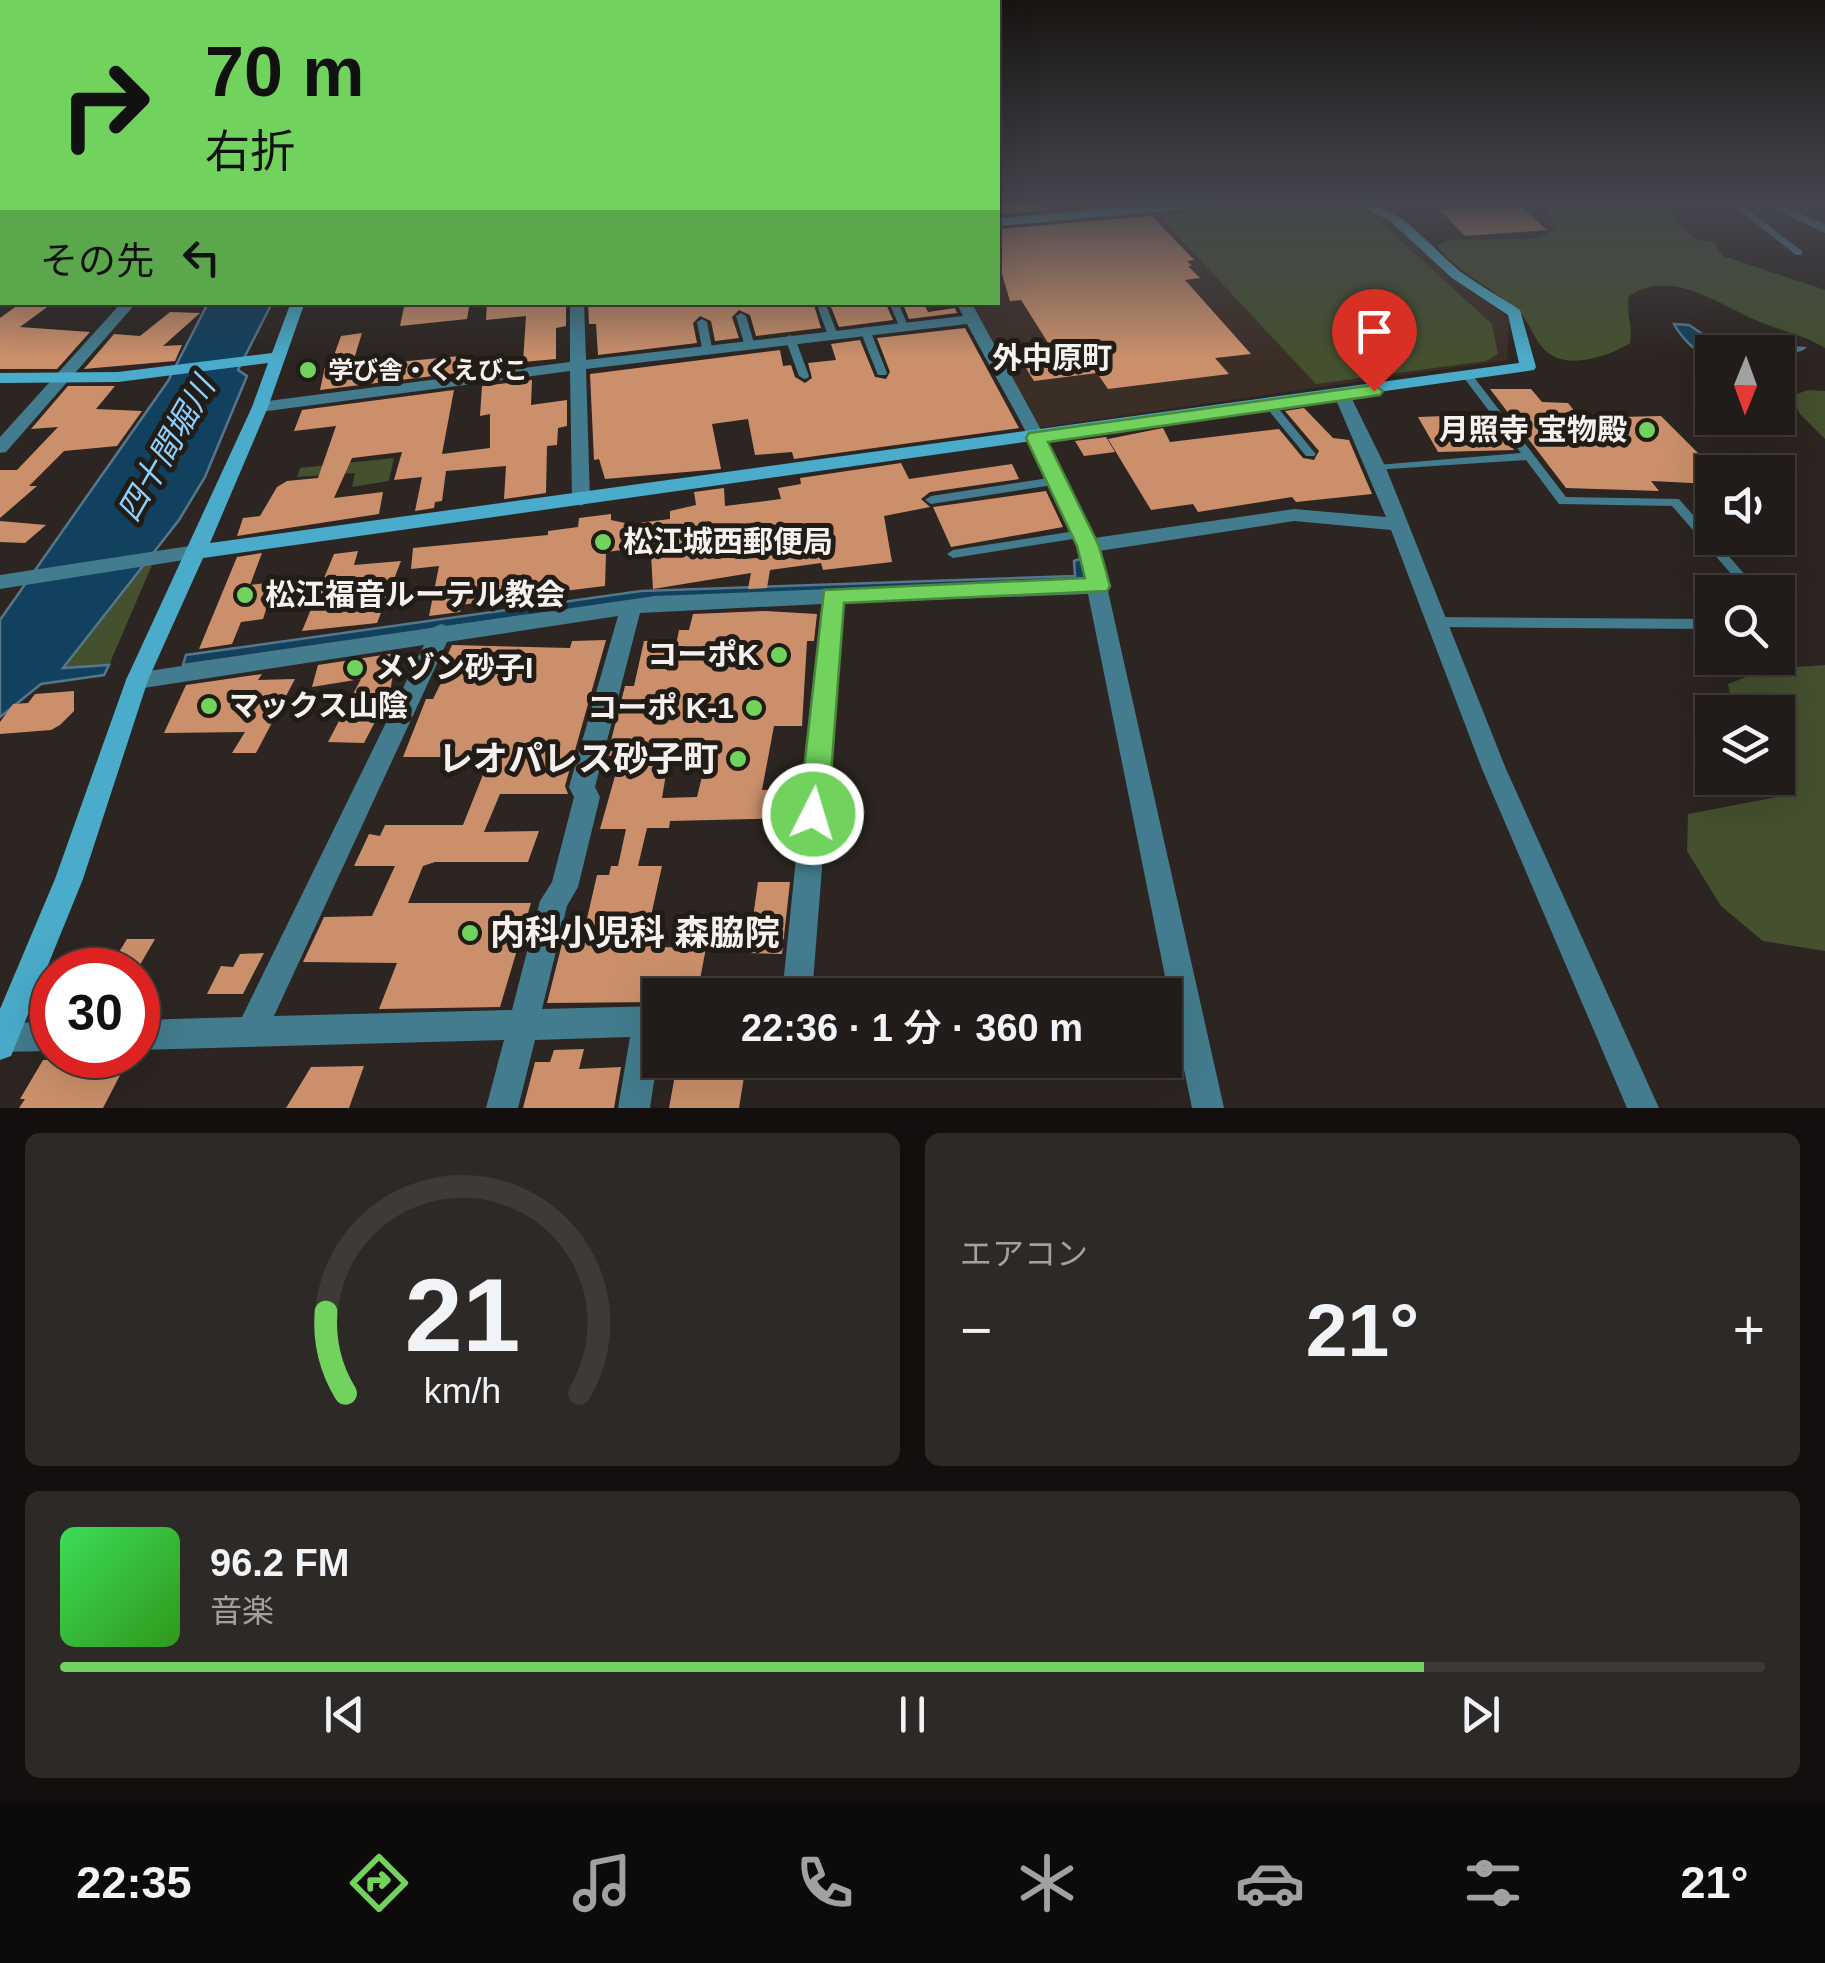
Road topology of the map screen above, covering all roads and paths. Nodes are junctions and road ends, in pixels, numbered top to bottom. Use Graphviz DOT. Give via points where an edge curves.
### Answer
graph roads {
  1 [pos="1435,255"];
  2 [pos="127,305"];
  3 [pos="297,305"];
  4 [pos="576,305"];
  5 [pos="821,305"];
  6 [pos="894,305"];
  7 [pos="965,305"];
  8 [pos="741,316"];
  9 [pos="972,319"];
  10 [pos="702,322"];
  11 [pos="903,326"];
  12 [pos="866,330"];
  13 [pos="832,333"];
  14 [pos="790,338"];
  15 [pos="748,343"];
  16 [pos="707,348"];
  17 [pos="276,357"];
  18 [pos="576,365"];
  19 [pos="882,373"];
  20 [pos="804,376"];
  21 [pos="0,378"];
  22 [pos="1469,378"];
  23 [pos="62,380"];
  24 [pos="1342,396"];
  25 [pos="1270,405"];
  26 [pos="260,408"];
  27 [pos="1036,438"];
  28 [pos="0,448"];
  29 [pos="1310,454"];
  30 [pos="1528,456"];
  31 [pos="1377,468"];
  32 [pos="1055,481"];
  33 [pos="581,500"];
  34 [pos="931,500"];
  35 [pos="1397,524"];
  36 [pos="1085,540"];
  37 [pos="196,552"];
  38 [pos="953,554"];
  39 [pos="1739,575"];
  40 [pos="8,581"];
  41 [pos="1098,586"];
  42 [pos="832,596"];
  43 [pos="632,606"];
  44 [pos="1434,622"];
  45 [pos="1695,624"];
  46 [pos="441,632"];
  47 [pos="137,680"];
  48 [pos="798,978"];
  49 [pos="1170,978"];
  50 [pos="642,1021"];
  51 [pos="522,1025"];
  52 [pos="1182,1031"];
  53 [pos="251,1032"];
  54 [pos="160,1034"];
  55 [pos="30,1039"];
  56 [pos="2,1042"];
  57 [pos="642,1073"];
  58 [pos="502,1108"];
  59 [pos="634,1108"];
  60 [pos="1208,1108"];
  61 [pos="1644,1108"];
  1 -- 22 [label="street" via="1519,318 1528,367"];
  2 -- 23 [label="street"];
  3 -- 17 [label="street"];
  4 -- 18 [label="street"];
  5 -- 13 [label="lane"];
  6 -- 11 [label="lane"];
  7 -- 9 [label="street"];
  8 -- 15 [label="lane"];
  9 -- 11 [label="street"];
  9 -- 27 [label="street"];
  10 -- 16 [label="lane"];
  11 -- 12 [label="street"];
  12 -- 13 [label="street"];
  12 -- 19 [label="lane"];
  13 -- 14 [label="street"];
  14 -- 15 [label="street"];
  14 -- 20 [label="lane"];
  15 -- 16 [label="street"];
  16 -- 18 [label="street"];
  17 -- 23 [label="street"];
  17 -- 26 [label="street"];
  18 -- 26 [label="street"];
  18 -- 33 [label="street"];
  21 -- 23 [label="street"];
  22 -- 24 [label="street"];
  22 -- 30 [label="lane"];
  23 -- 28 [label="street"];
  24 -- 25 [label="street"];
  24 -- 31 [label="street"];
  25 -- 27 [label="street"];
  25 -- 29 [label="lane"];
  26 -- 37 [label="street"];
  27 -- 32 [label="street"];
  27 -- 33 [label="street"];
  30 -- 31 [label="lane"];
  30 -- 39 [label="lane" via="1563,502 1675,502"];
  31 -- 35 [label="street"];
  32 -- 34 [label="lane"];
  32 -- 36 [label="street"];
  33 -- 37 [label="street"];
  35 -- 36 [label="street" via="1294,515"];
  35 -- 44 [label="street"];
  36 -- 38 [label="lane"];
  36 -- 41 [label="street"];
  37 -- 40 [label="street"];
  37 -- 47 [label="street"];
  41 -- 42 [label="street"];
  41 -- 49 [label="street"];
  42 -- 43 [label="street"];
  42 -- 48 [label="street"];
  43 -- 46 [label="street"];
  43 -- 51 [label="street" via="582,787 587,797 564,887 554,901"];
  44 -- 45 [label="lane"];
  44 -- 61 [label="street"];
  46 -- 47 [label="street"];
  46 -- 53 [label="street"];
  47 -- 56 [label="street"];
  50 -- 51 [label="street"];
  51 -- 53 [label="street"];
  51 -- 58 [label="street"];
  52 -- 60 [label="street"];
  53 -- 54 [label="street"];
  55 -- 56 [label="street"];
  57 -- 59 [label="street"];
}
